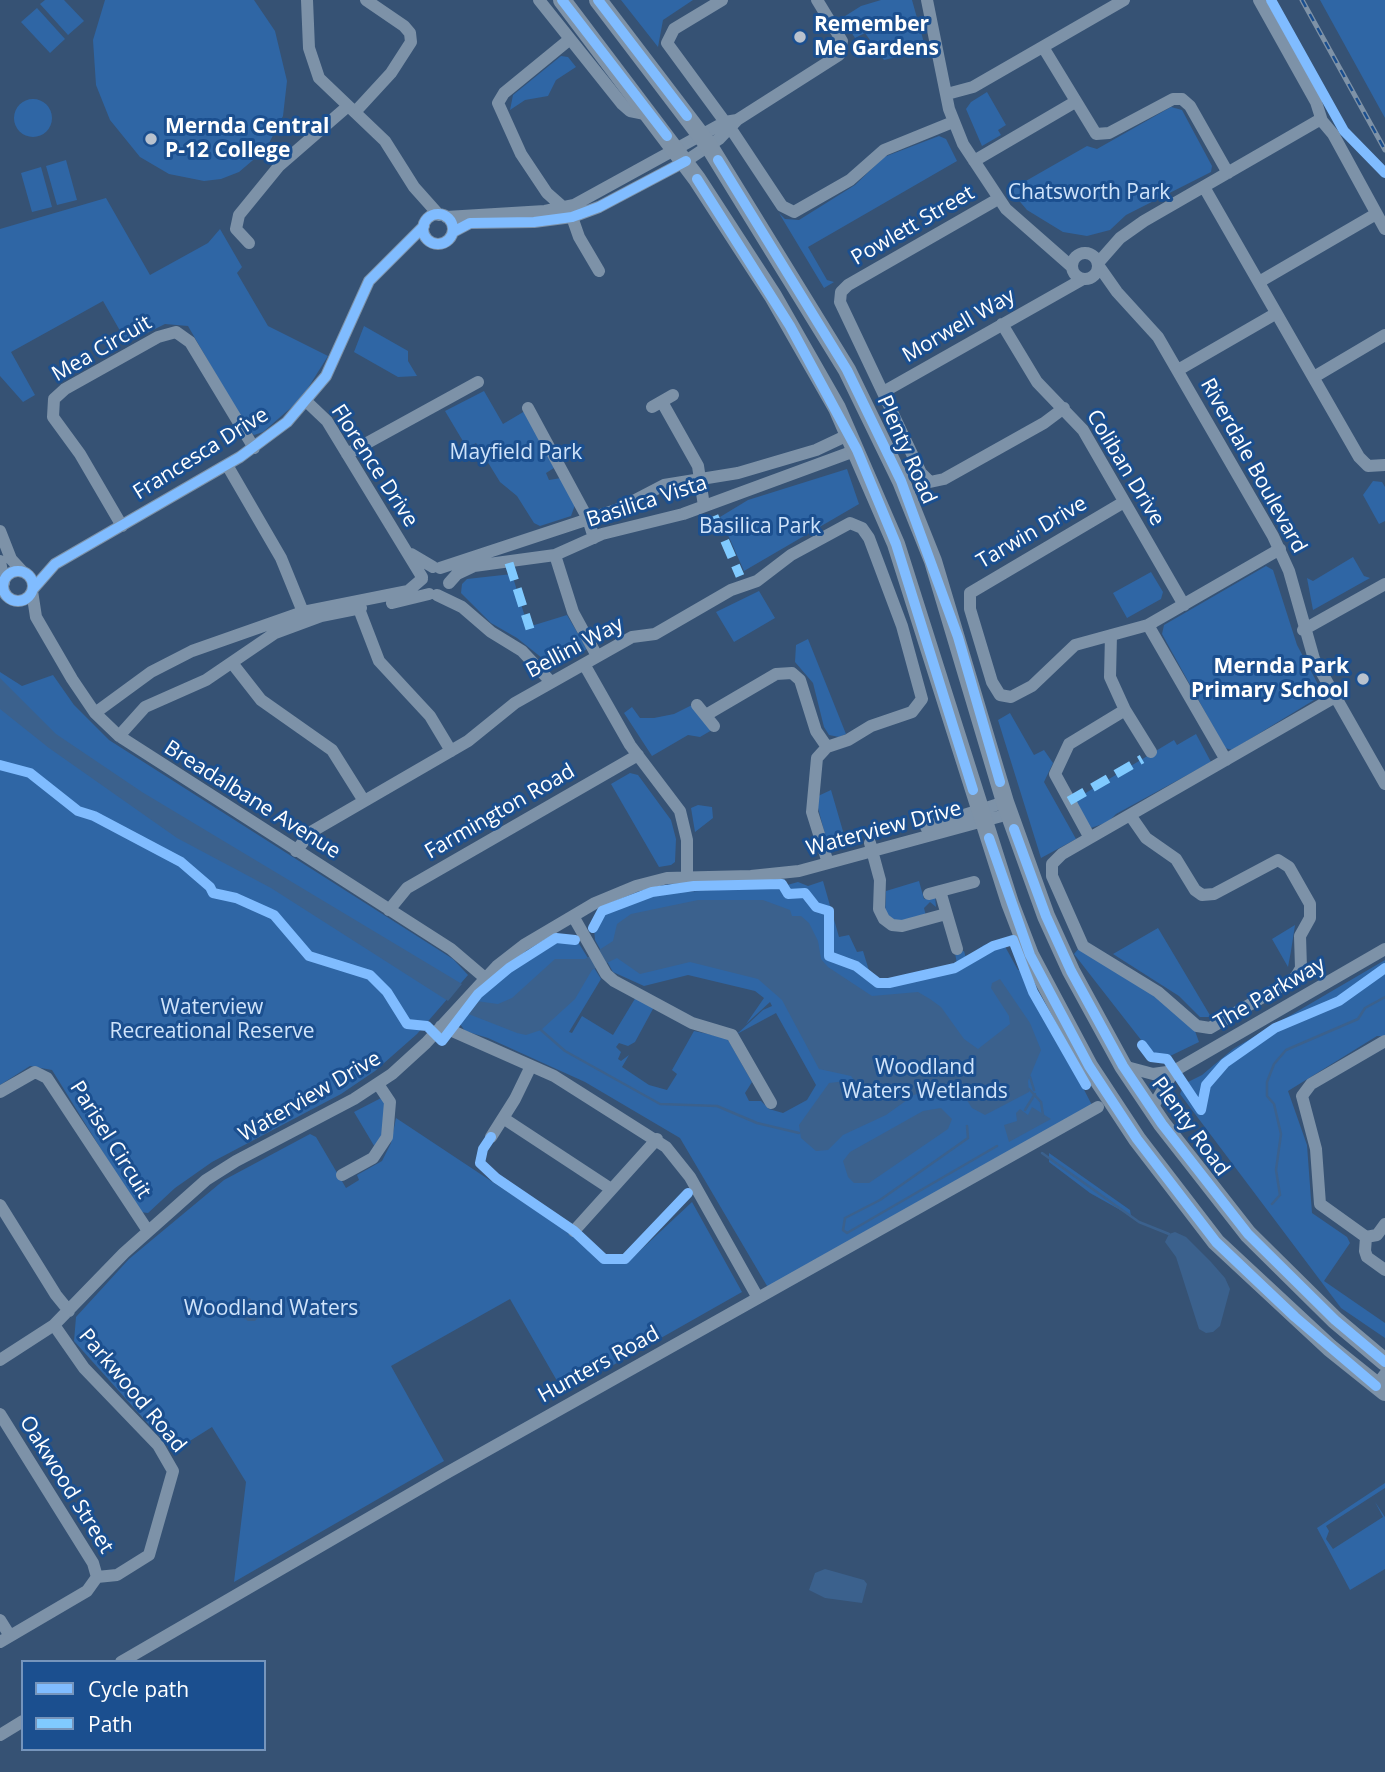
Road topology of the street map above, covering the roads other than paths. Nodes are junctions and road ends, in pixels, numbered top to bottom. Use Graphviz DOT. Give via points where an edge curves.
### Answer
graph roads {
  1 [pos="307,0"];
  2 [pos="366,0"];
  3 [pos="539,0"];
  4 [pos="562,0"];
  5 [pos="598,0"];
  6 [pos="722,0"];
  7 [pos="817,0"];
  8 [pos="927,0"];
  9 [pos="1124,0"];
  10 [pos="1259,0"];
  11 [pos="570,39"];
  12 [pos="1043,47"];
  13 [pos="947,94"];
  14 [pos="1075,102"];
  15 [pos="352,108"];
  16 [pos="651,115"];
  17 [pos="1318,120"];
  18 [pos="953,122"];
  19 [pos="731,124"];
  20 [pos="706,141"];
  21 [pos="682,155"];
  22 [pos="974,161"];
  23 [pos="1228,173"];
  24 [pos="414,187"];
  25 [pos="1204,187"];
  26 [pos="547,193"];
  27 [pos="998,199"];
  28 [pos="545,211"];
  29 [pos="568,213"];
  30 [pos="1377,214"];
  31 [pos="442,216"];
  32 [pos="424,225"];
  33 [pos="1385,229"];
  34 [pos="453,232"];
  35 [pos="1120,238"];
  36 [pos="1043,239"];
  37 [pos="430,242"];
  38 [pos="249,243"];
  39 [pos="400,249"];
  40 [pos="1085,253"];
  41 [pos="1098,264"];
  42 [pos="1072,268"];
  43 [pos="599,271"];
  44 [pos="1086,279"];
  45 [pos="1259,282"];
  46 [pos="1117,292"];
  47 [pos="1052,295"];
  48 [pos="1272,316"];
  49 [pos="1002,324"];
  50 [pos="1385,335"];
  51 [pos="1178,370"];
  52 [pos="1314,377"];
  53 [pos="478,382"];
  54 [pos="885,391"];
  55 [pos="662,401"];
  56 [pos="307,402"];
  57 [pos="1059,404"];
  58 [pos="528,408"];
  59 [pos="853,442"];
  60 [pos="254,449"];
  61 [pos="347,454"];
  62 [pos="1385,463"];
  63 [pos="227,465"];
  64 [pos="700,479"];
  65 [pos="1124,502"];
  66 [pos="704,506"];
  67 [pos="588,519"];
  68 [pos="122,526"];
  69 [pos="0,531"];
  70 [pos="593,538"];
  71 [pos="1280,549"];
  72 [pos="408,551"];
  73 [pos="555,555"];
  74 [pos="0,561"];
  75 [pos="55,564"];
  76 [pos="437,568"];
  77 [pos="23,573"];
  78 [pos="422,578"];
  79 [pos="4,583"];
  80 [pos="449,583"];
  81 [pos="1385,584"];
  82 [pos="33,590"];
  83 [pos="1385,591"];
  84 [pos="433,594"];
  85 [pos="15,601"];
  86 [pos="1184,605"];
  87 [pos="462,607"];
  88 [pos="359,609"];
  89 [pos="303,612"];
  90 [pos="36,617"];
  91 [pos="1148,625"];
  92 [pos="1304,634"];
  93 [pos="1111,635"];
  94 [pos="597,656"];
  95 [pos="232,663"];
  96 [pos="583,664"];
  97 [pos="551,682"];
  98 [pos="1335,697"];
  99 [pos="1125,710"];
  100 [pos="95,713"];
  101 [pos="706,715"];
  102 [pos="119,736"];
  103 [pos="827,747"];
  104 [pos="451,751"];
  105 [pos="1151,752"];
  106 [pos="638,755"];
  107 [pos="1226,760"];
  108 [pos="1385,784"];
  109 [pos="364,801"];
  110 [pos="1007,808"];
  111 [pos="1130,815"];
  112 [pos="981,816"];
  113 [pos="1090,838"];
  114 [pos="871,847"];
  115 [pos="299,853"];
  116 [pos="827,859"];
  117 [pos="687,876"];
  118 [pos="974,882"];
  119 [pos="389,910"];
  120 [pos="946,914"];
  121 [pos="573,916"];
  122 [pos="957,949"];
  123 [pos="1385,949"];
  124 [pos="485,978"];
  125 [pos="441,1026"];
  126 [pos="1385,1041"];
  127 [pos="531,1066"];
  128 [pos="1123,1066"];
  129 [pos="1174,1071"];
  130 [pos="379,1084"];
  131 [pos="0,1092"];
  132 [pos="771,1103"];
  133 [pos="1098,1107"];
  134 [pos="1152,1108"];
  135 [pos="503,1118"];
  136 [pos="491,1137"];
  137 [pos="657,1139"];
  138 [pos="342,1175"];
  139 [pos="611,1189"];
  140 [pos="0,1205"];
  141 [pos="1385,1224"];
  142 [pos="148,1231"];
  143 [pos="575,1231"];
  144 [pos="1366,1237"];
  145 [pos="1385,1270"];
  146 [pos="758,1298"];
  147 [pos="69,1311"];
  148 [pos="54,1325"];
  149 [pos="1,1360"];
  150 [pos="1385,1362"];
  151 [pos="1382,1384"];
  152 [pos="0,1414"];
  153 [pos="97,1577"];
  154 [pos="0,1620"];
  155 [pos="5,1639"];
  156 [pos="124,1660"];
  157 [pos="21,1722"];
  158 [pos="0,1735"];
  1 -- 15 [label="street" via="309,48 316,70 325,85"];
  2 -- 15 [label="street" via="404,26 411,42 391,73"];
  3 -- 11 [label="street"];
  4 -- 16 [label="highway"];
  5 -- 20 [label="highway, Plenty Road"];
  6 -- 19 [label="street" via="667,38 668,48"];
  7 -- 19 [label="street" via="842,41 842,51"];
  8 -- 13 [label="street"];
  9 -- 12 [label="street"];
  10 -- 17 [label="street" via="1312,97"];
  11 -- 16 [label="street" via="622,104 630,111"];
  11 -- 26 [label="street" via="506,91 498,103 521,154"];
  12 -- 13 [label="street" via="973,87"];
  12 -- 14 [label="street"];
  13 -- 18 [label="street"];
  14 -- 22 [label="street"];
  14 -- 23 [label="street" via="1093,131 1102,135 1173,99 1182,99"];
  15 -- 24 [label="street" via="385,141"];
  15 -- 38 [label="street" via="279,166 239,215 236,229"];
  16 -- 21 [label="highway"];
  17 -- 23 [label="street"];
  17 -- 30 [label="street" via="1337,142"];
  18 -- 19 [label="street" via="884,150 850,180 794,212 782,206"];
  18 -- 22 [label="street"];
  19 -- 20 [label="street"];
  20 -- 21 [label="street"];
  20 -- 110 [label="highway, Plenty Road" via="847,370 901,481 958,637"];
  21 -- 29 [label="street"];
  21 -- 59 [label="highway" via="786,318"];
  22 -- 27 [label="street"];
  23 -- 25 [label="street"];
  24 -- 31 [label="street"];
  24 -- 32 [label="street"];
  25 -- 35 [label="street"];
  25 -- 45 [label="street"];
  26 -- 28 [label="street"];
  26 -- 29 [label="street"];
  27 -- 36 [label="street"];
  27 -- 54 [label="street, Powlett Street" via="841,292 842,309"];
  28 -- 29 [label="street"];
  28 -- 31 [label="street"];
  29 -- 34 [label="street" via="534,222 470,223"];
  29 -- 43 [label="street"];
  30 -- 33 [label="street"];
  30 -- 45 [label="street"];
  31 -- 32 [label="street" via="430,217"];
  31 -- 34 [label="street"];
  32 -- 37 [label="street"];
  32 -- 39 [label="street, Francesca Drive"];
  34 -- 37 [label="street" via="444,243"];
  35 -- 40 [label="street"];
  35 -- 41 [label="street"];
  36 -- 40 [label="street"];
  36 -- 42 [label="street"];
  37 -- 39 [label="street"];
  39 -- 56 [label="street, Francesca Drive" via="360,296 333,362"];
  40 -- 41 [label="street"];
  40 -- 42 [label="street" via="1075,257"];
  41 -- 44 [label="street" via="1097,272"];
  41 -- 46 [label="street, Riverdale Boulevard"];
  42 -- 44 [label="street"];
  42 -- 47 [label="street, Morwell Way" via="1064,285"];
  44 -- 46 [label="street, Riverdale Boulevard"];
  44 -- 47 [label="street, Morwell Way"];
  45 -- 48 [label="street"];
  46 -- 51 [label="street, Riverdale Boulevard" via="1149,325"];
  47 -- 49 [label="street, Morwell Way"];
  48 -- 51 [label="street"];
  48 -- 52 [label="street" via="1285,324"];
  49 -- 54 [label="street, Morwell Way"];
  49 -- 57 [label="street, Coliban Drive" via="1031,374"];
  50 -- 52 [label="street"];
  51 -- 71 [label="street, Riverdale Boulevard"];
  52 -- 62 [label="street" via="1362,461 1373,467"];
  53 -- 61 [label="street"];
  54 -- 57 [label="street, Powlett Street" via="921,473 930,482 944,480 1031,430"];
  55 -- 64 [label="street" via="694,456"];
  56 -- 60 [label="street, Francesca Drive"];
  56 -- 61 [label="street, Florence Drive" via="327,421"];
  57 -- 65 [label="street, Coliban Drive" via="1083,430"];
  58 -- 67 [label="street"];
  59 -- 64 [label="street, Basilica Vista"];
  59 -- 66 [label="street, Basilica Vista"];
  59 -- 112 [label="highway" via="895,544"];
  60 -- 63 [label="street, Francesca Drive"];
  60 -- 68 [label="street, Mea Circuit" via="190,342 176,332 158,337 65,388 54,400 52,417 80,454"];
  61 -- 72 [label="street, Florence Drive"];
  63 -- 68 [label="street, Francesca Drive"];
  63 -- 89 [label="street" via="281,558"];
  64 -- 66 [label="street"];
  64 -- 67 [label="street, Basilica Vista" via="664,485"];
  65 -- 86 [label="street, Coliban Drive"];
  65 -- 93 [label="street, Tarwin Drive" via="975,588 968,602 992,682 1003,697 1016,695 1041,679 1075,646"];
  66 -- 70 [label="street, Basilica Vista"];
  67 -- 70 [label="street"];
  67 -- 76 [label="street, Basilica Vista"];
  68 -- 75 [label="street, Francesca Drive"];
  69 -- 77 [label="street" via="11,559"];
  70 -- 73 [label="street, Basilica Vista"];
  71 -- 86 [label="street, Tarwin Drive"];
  71 -- 92 [label="street, Riverdale Boulevard"];
  72 -- 76 [label="street, Florence Drive"];
  72 -- 78 [label="street, Florence Drive"];
  73 -- 80 [label="street, Basilica Vista" via="474,566"];
  73 -- 94 [label="street" via="573,612"];
  74 -- 79 [label="street"];
  75 -- 77 [label="street, Francesca Drive"];
  75 -- 82 [label="street, Francesca Drive"];
  76 -- 78 [label="street"];
  76 -- 80 [label="street" via="447,574"];
  77 -- 79 [label="street" via="9,575"];
  77 -- 82 [label="street" via="31,579"];
  78 -- 84 [label="street" via="423,588"];
  78 -- 89 [label="street" via="408,591"];
  79 -- 85 [label="street" via="5,593"];
  80 -- 84 [label="street" via="445,591"];
  80 -- 87 [label="street"];
  81 -- 92 [label="street"];
  82 -- 85 [label="street" via="24,600"];
  82 -- 90 [label="street, Breadalbane Avenue"];
  83 -- 92 [label="street"];
  84 -- 87 [label="street"];
  84 -- 88 [label="street"];
  85 -- 90 [label="street, Breadalbane Avenue"];
  86 -- 91 [label="street, Tarwin Drive"];
  87 -- 97 [label="street" via="536,662"];
  88 -- 95 [label="street" via="275,633"];
  88 -- 104 [label="street" via="379,661 430,716"];
  89 -- 100 [label="street" via="192,651 151,672"];
  90 -- 100 [label="street, Breadalbane Avenue"];
  91 -- 93 [label="street, Tarwin Drive"];
  91 -- 107 [label="street"];
  92 -- 98 [label="street, Riverdale Boulevard"];
  93 -- 99 [label="street" via="1110,677"];
  94 -- 96 [label="street, Bellini Way"];
  94 -- 103 [label="street, Bellini Way" via="632,637 654,634 731,590 757,581 775,565 842,526 858,525 869,538 902,626 921,703 912,712"];
  95 -- 102 [label="street" via="181,693 145,707"];
  95 -- 109 [label="street" via="261,700 332,750"];
  96 -- 97 [label="street, Bellini Way"];
  96 -- 106 [label="street"];
  97 -- 104 [label="street, Bellini Way"];
  98 -- 107 [label="street"];
  98 -- 108 [label="street, Riverdale Boulevard"];
  99 -- 105 [label="street"];
  99 -- 113 [label="street" via="1072,741 1056,770 1057,780"];
  100 -- 102 [label="street, Breadalbane Avenue"];
  101 -- 103 [label="street" via="776,674 792,673 800,680 816,731"];
  102 -- 115 [label="street, Breadalbane Avenue"];
  103 -- 116 [label="street" via="814,764 812,802"];
  104 -- 109 [label="street, Bellini Way"];
  106 -- 117 [label="street" via="680,811 687,840"];
  106 -- 119 [label="street, Farmington Road" via="407,888"];
  107 -- 111 [label="street"];
  109 -- 115 [label="street, Bellini Way" via="318,828"];
  110 -- 112 [label="street, Waterview Drive"];
  110 -- 128 [label="highway, Plenty Road" via="1046,916"];
  111 -- 113 [label="street"];
  111 -- 113 [label="street" via="1146,838 1176,859 1202,895 1214,894 1272,861 1286,864 1311,908 1300,936 1301,968 1295,978 1216,1025 1197,1026 1145,983 1087,950 1077,937 1051,867 1062,854"];
  112 -- 114 [label="street, Waterview Drive"];
  112 -- 151 [label="highway" via="1030,956 1089,1066 1137,1139 1216,1242 1313,1333"];
  114 -- 116 [label="street, Waterview Drive"];
  114 -- 120 [label="street" via="880,880 879,909 888,923 902,926"];
  115 -- 119 [label="street, Breadalbane Avenue"];
  116 -- 117 [label="street, Waterview Drive" via="768,874"];
  117 -- 121 [label="street, Waterview Drive" via="636,886"];
  118 -- 120 [label="street" via="934,893"];
  119 -- 124 [label="street, Breadalbane Avenue" via="463,957"];
  120 -- 122 [label="street"];
  121 -- 124 [label="street, Waterview Drive" via="524,945"];
  121 -- 132 [label="street" via="606,974 692,1023 732,1035"];
  123 -- 129 [label="street, The Parkway"];
  124 -- 125 [label="street, Waterview Drive"];
  125 -- 127 [label="street"];
  125 -- 130 [label="street, Waterview Drive"];
  126 -- 144 [label="street" via="1311,1084 1302,1096 1316,1149 1320,1204"];
  127 -- 135 [label="street"];
  127 -- 137 [label="street" via="583,1092"];
  128 -- 129 [label="street" via="1153,1074"];
  128 -- 134 [label="highway, Plenty Road"];
  129 -- 134 [label="street, The Parkway"];
  130 -- 138 [label="street" via="390,1102 387,1137 373,1158"];
  130 -- 142 [label="street, Waterview Drive" via="223,1168"];
  131 -- 142 [label="street, Parisel Circuit" via="35,1072 47,1078"];
  133 -- 146 [label="street, Hunters Road"];
  134 -- 150 [label="highway, Plenty Road" via="1248,1234 1325,1311"];
  135 -- 136 [label="street"];
  135 -- 139 [label="street"];
  137 -- 139 [label="street"];
  137 -- 146 [label="street" via="690,1177"];
  139 -- 143 [label="street"];
  140 -- 147 [label="street"];
  141 -- 144 [label="street" via="1377,1235"];
  142 -- 147 [label="street, Waterview Drive"];
  144 -- 145 [label="street" via="1367,1257"];
  146 -- 156 [label="street, Hunters Road"];
  147 -- 148 [label="street, Waterview Drive"];
  148 -- 149 [label="street, Waterview Drive"];
  148 -- 153 [label="street, Parkwood Road" via="85,1368 158,1445 173,1471 149,1555 117,1575"];
  152 -- 153 [label="street, Oakwood Street" via="89,1555"];
  153 -- 155 [label="street, Parkwood Road" via="87,1591"];
  154 -- 155 [label="street"];
  157 -- 158 [label="street"];
}
